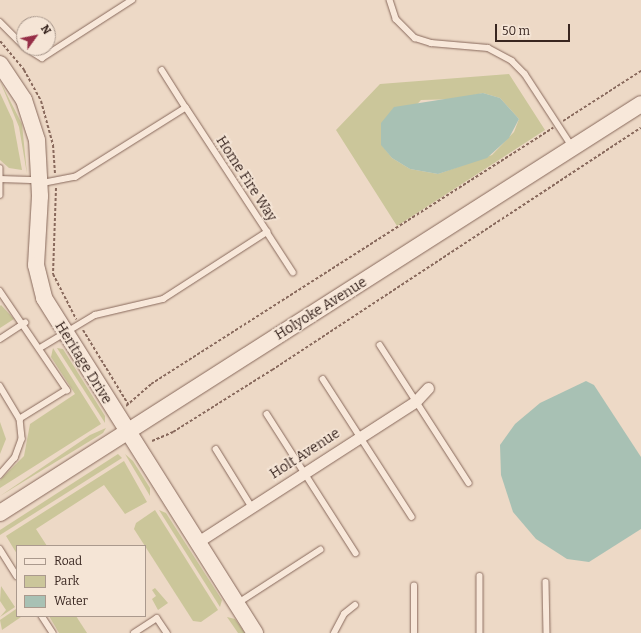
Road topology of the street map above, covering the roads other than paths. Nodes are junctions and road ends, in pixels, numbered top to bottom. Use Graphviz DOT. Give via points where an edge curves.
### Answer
graph roads {
  1 [pos="132,0"];
  2 [pos="390,0"];
  3 [pos="1,24"];
  4 [pos="16,38"];
  5 [pos="56,49"];
  6 [pos="0,64"];
  7 [pos="162,70"];
  8 [pos="641,104"];
  9 [pos="186,108"];
  10 [pos="574,148"];
  11 [pos="0,168"];
  12 [pos="1,179"];
  13 [pos="45,182"];
  14 [pos="0,195"];
  15 [pos="267,232"];
  16 [pos="293,272"];
  17 [pos="0,291"];
  18 [pos="25,324"];
  19 [pos="64,333"];
  20 [pos="0,339"];
  21 [pos="380,345"];
  22 [pos="40,348"];
  23 [pos="324,378"];
  24 [pos="0,386"];
  25 [pos="428,388"];
  26 [pos="415,402"];
  27 [pos="267,414"];
  28 [pos="20,419"];
  29 [pos="127,432"];
  30 [pos="360,437"];
  31 [pos="216,450"];
  32 [pos="305,473"];
  33 [pos="0,475"];
  34 [pos="469,482"];
  35 [pos="252,506"];
  36 [pos="0,513"];
  37 [pos="412,517"];
  38 [pos="196,542"];
  39 [pos="0,549"];
  40 [pos="320,550"];
  41 [pos="356,553"];
  42 [pos="16,574"];
  43 [pos="480,576"];
  44 [pos="546,582"];
  45 [pos="414,586"];
  46 [pos="236,604"];
  47 [pos="355,605"];
  48 [pos="43,617"];
  49 [pos="53,633"];
  50 [pos="134,633"];
  51 [pos="167,633"];
  52 [pos="255,633"];
  53 [pos="334,633"];
  54 [pos="414,633"];
  55 [pos="480,633"];
  56 [pos="547,633"];
  1 -- 5 [label="lane"];
  2 -- 10 [label="lane" via="396,19 415,38 431,43 488,48 507,57 525,74"];
  3 -- 4 [label="lane"];
  6 -- 13 [label="street, Heritage Drive" via="29,113"];
  7 -- 9 [label="lane, Home Fire Way"];
  8 -- 10 [label="street, Holyoke Avenue"];
  9 -- 13 [label="lane" via="76,177"];
  9 -- 15 [label="lane, Home Fire Way"];
  10 -- 29 [label="street, Holyoke Avenue"];
  11 -- 12 [label="lane"];
  12 -- 13 [label="lane"];
  12 -- 14 [label="lane"];
  13 -- 19 [label="street, Heritage Drive" via="36,251 38,279 48,307"];
  15 -- 16 [label="lane"];
  15 -- 19 [label="lane, Home Fire Way" via="163,299 95,315"];
  17 -- 18 [label="lane"];
  18 -- 20 [label="lane"];
  18 -- 22 [label="lane"];
  19 -- 22 [label="lane, Home Fire Way"];
  19 -- 29 [label="street, Heritage Drive"];
  21 -- 26 [label="lane"];
  22 -- 28 [label="lane" via="67,390"];
  23 -- 30 [label="lane"];
  24 -- 28 [label="lane"];
  25 -- 26 [label="street, Holt Avenue"];
  26 -- 30 [label="street, Holt Avenue"];
  26 -- 34 [label="lane"];
  27 -- 32 [label="lane"];
  28 -- 33 [label="lane" via="19,450"];
  29 -- 36 [label="street, Holyoke Avenue"];
  29 -- 38 [label="street, Heritage Drive"];
  30 -- 32 [label="street, Holt Avenue"];
  30 -- 37 [label="lane"];
  31 -- 35 [label="lane"];
  32 -- 35 [label="street, Holt Avenue"];
  32 -- 41 [label="lane"];
  35 -- 38 [label="street, Holt Avenue"];
  38 -- 46 [label="street, Heritage Drive"];
  39 -- 42 [label="lane"];
  40 -- 46 [label="lane"];
  43 -- 55 [label="lane"];
  44 -- 56 [label="lane"];
  45 -- 54 [label="lane"];
  46 -- 52 [label="street, Heritage Drive"];
  47 -- 53 [label="lane" via="344,614"];
  48 -- 49 [label="lane"];
  50 -- 51 [label="lane" via="157,618"];
}
